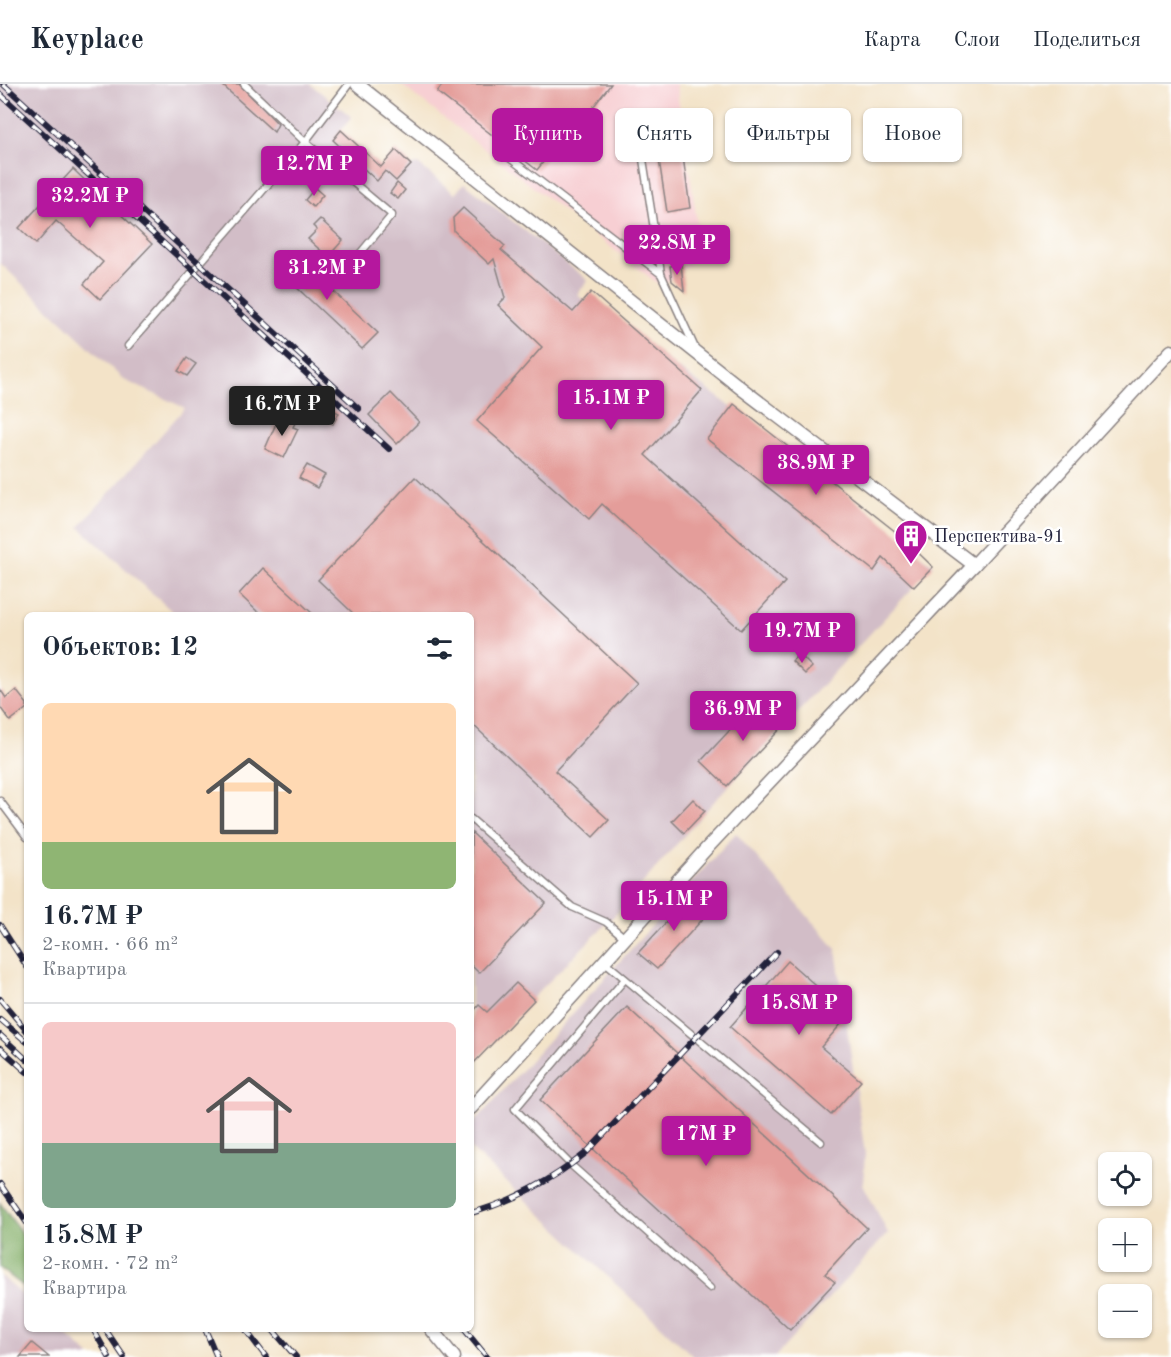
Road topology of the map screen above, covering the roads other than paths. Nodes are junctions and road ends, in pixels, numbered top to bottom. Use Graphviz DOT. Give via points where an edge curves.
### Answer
graph roads {
  1 [pos="244,84"];
  2 [pos="349,84"];
  3 [pos="357,84"];
  4 [pos="305,142"];
  5 [pos="515,162"];
  6 [pos="643,162"];
  7 [pos="661,274"];
  8 [pos="339,279"];
  9 [pos="128,346"];
  10 [pos="1171,351"];
  11 [pos="698,354"];
  12 [pos="974,565"];
  13 [pos="0,801"];
  14 [pos="474,822"];
  15 [pos="24,833"];
  16 [pos="625,938"];
  17 [pos="604,961"];
  18 [pos="626,979"];
  19 [pos="474,1105"];
  20 [pos="821,1142"];
  21 [pos="710,1288"];
  22 [pos="433,1332"];
  23 [pos="454,1357"];
  1 -- 4 [label="lane"];
  2 -- 4 [label="lane"];
  3 -- 11 [label="street"];
  4 -- 8 [label="lane" via="392,215"];
  4 -- 9 [label="lane"];
  5 -- 7 [label="lane"];
  6 -- 7 [label="lane"];
  7 -- 11 [label="lane"];
  10 -- 12 [label="street"];
  11 -- 12 [label="street"];
  12 -- 16 [label="street"];
  13 -- 15 [label="lane"];
  14 -- 16 [label="lane" via="572,907 606,922"];
  16 -- 17 [label="street"];
  17 -- 18 [label="lane"];
  17 -- 19 [label="street"];
  18 -- 20 [label="lane"];
  18 -- 21 [label="lane" via="515,1109"];
  22 -- 23 [label="street"];
}
